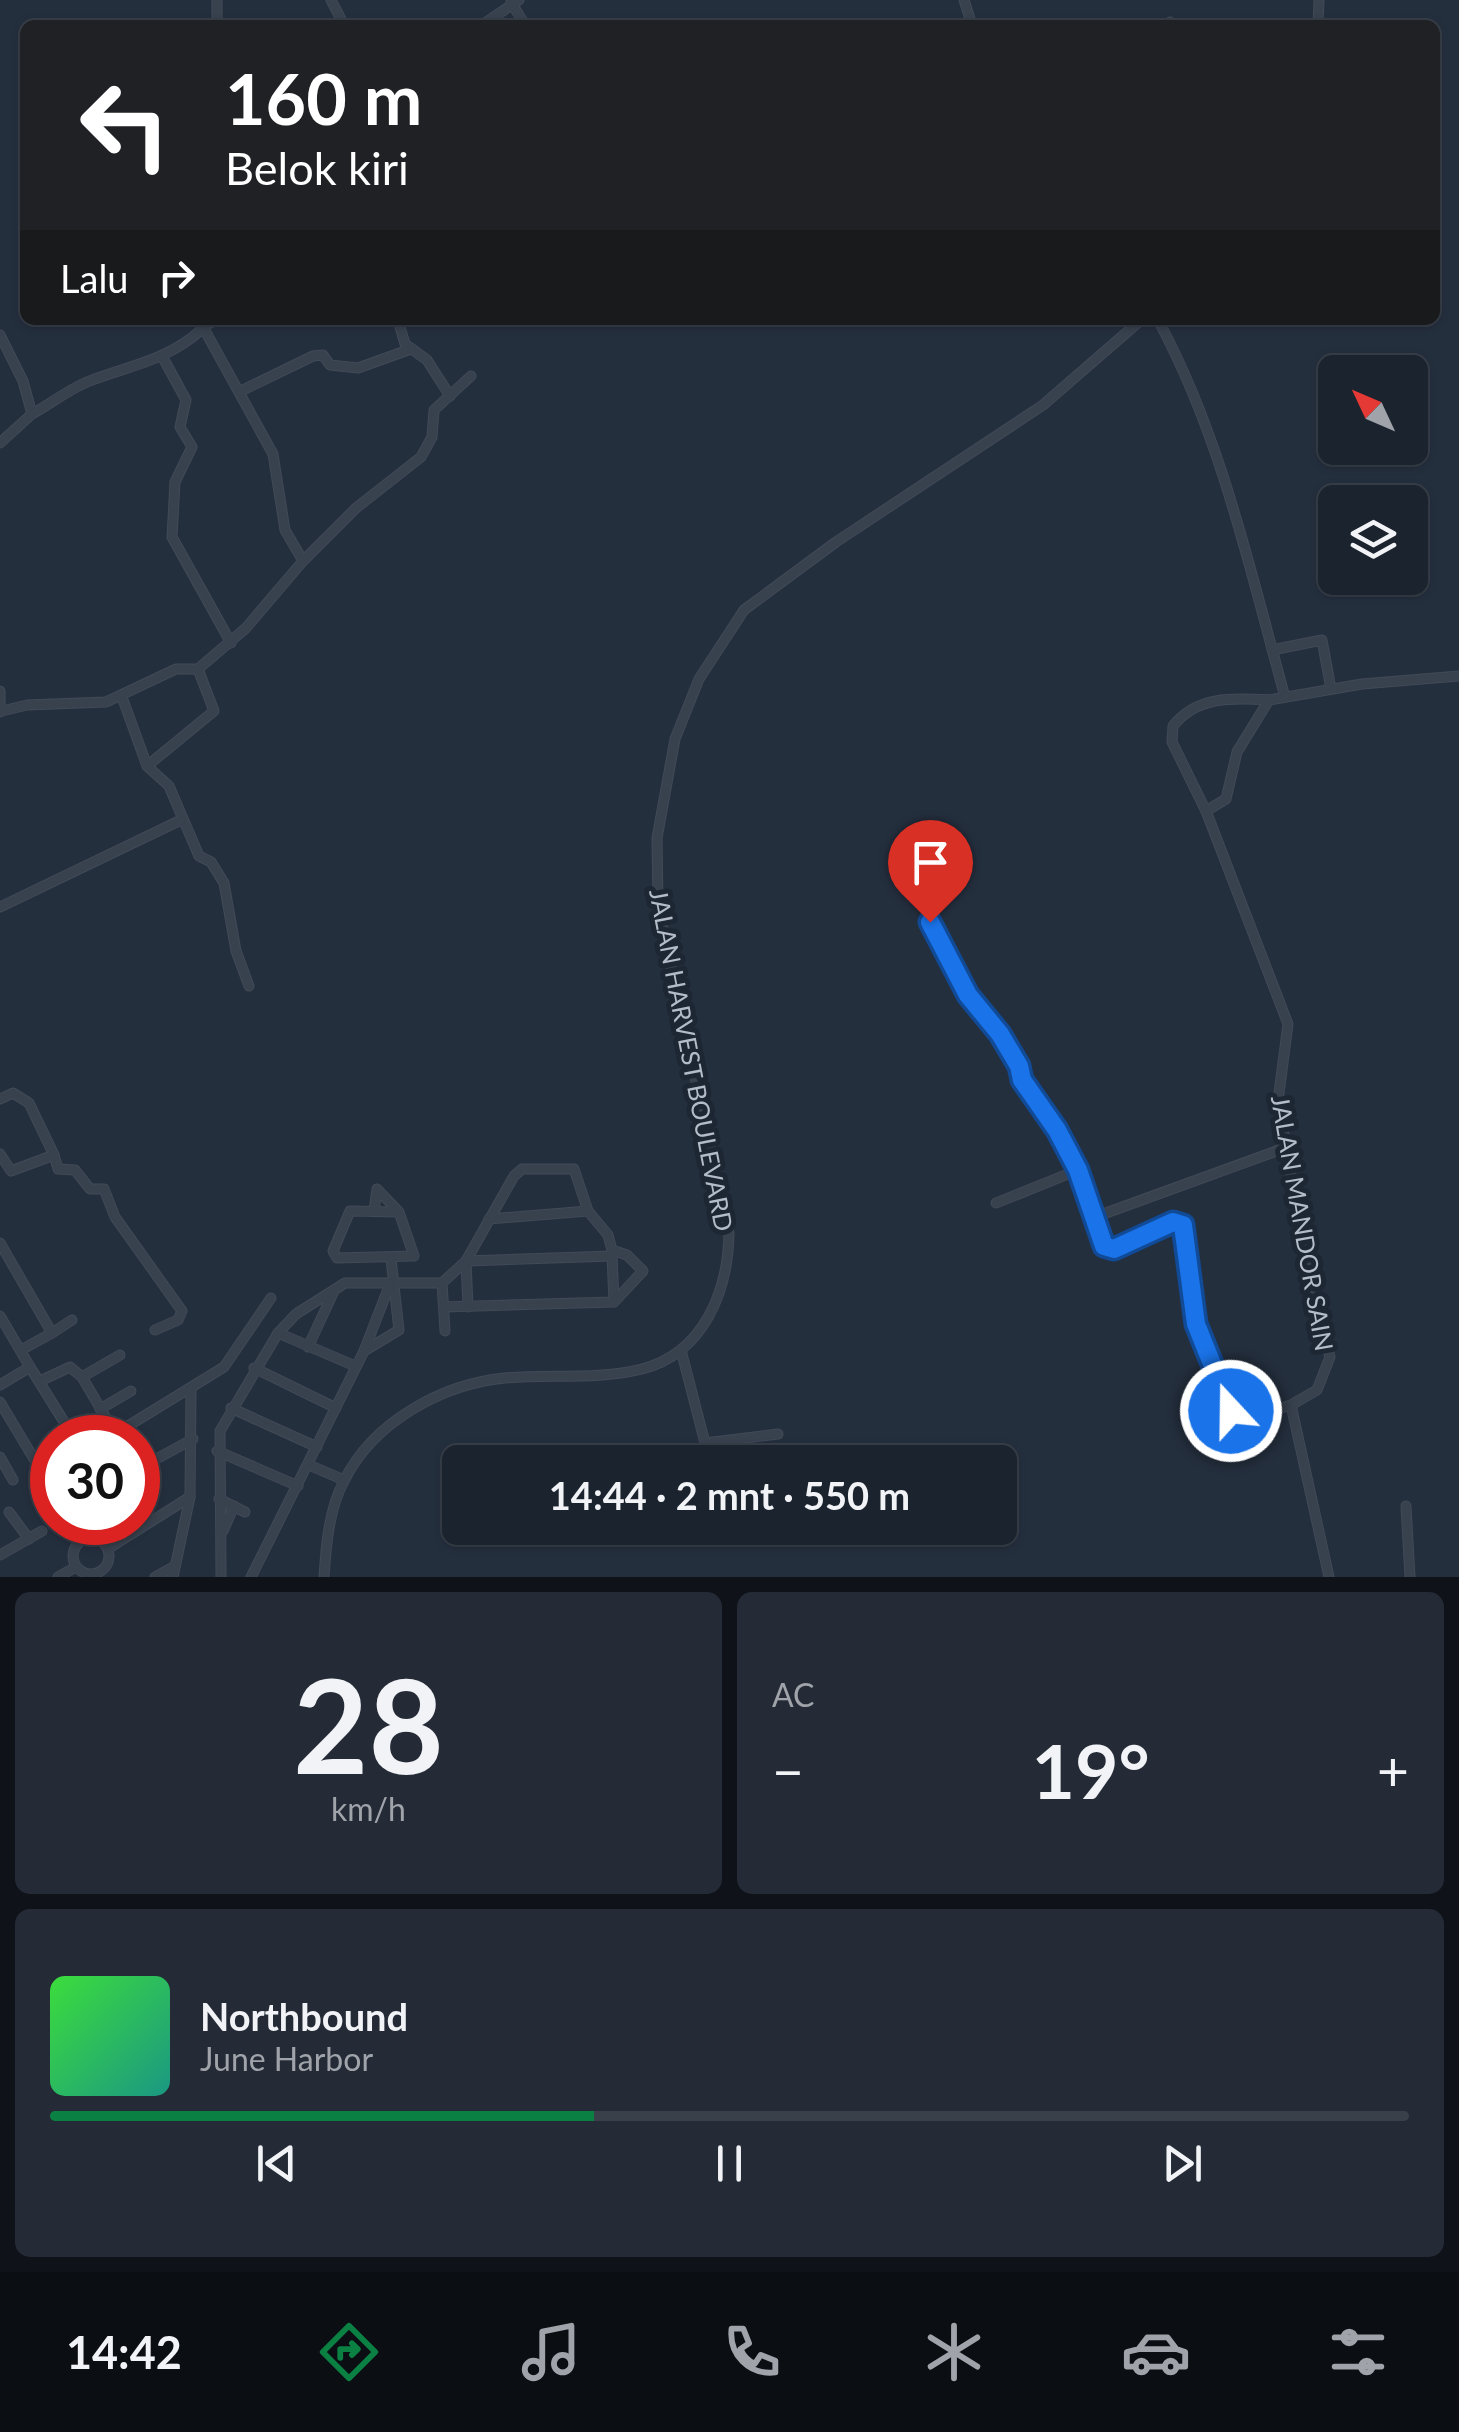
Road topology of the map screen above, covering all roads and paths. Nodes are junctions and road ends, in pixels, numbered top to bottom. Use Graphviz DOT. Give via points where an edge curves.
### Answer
graph roads {
  1 [pos="514,2"];
  2 [pos="489,20"];
  3 [pos="201,325"];
  4 [pos="203,325"];
  5 [pos="400,325"];
  6 [pos="1135,325"];
  7 [pos="1161,325"];
  8 [pos="0,335"];
  9 [pos="410,349"];
  10 [pos="162,356"];
  11 [pos="471,376"];
  12 [pos="241,391"];
  13 [pos="450,396"];
  14 [pos="32,414"];
  15 [pos="0,443"];
  16 [pos="303,561"];
  17 [pos="231,643"];
  18 [pos="1272,650"];
  19 [pos="198,669"];
  20 [pos="1459,676"];
  21 [pos="1331,689"];
  22 [pos="0,691"];
  23 [pos="122,696"];
  24 [pos="1285,697"];
  25 [pos="1270,700"];
  26 [pos="1,712"];
  27 [pos="147,766"];
  28 [pos="1206,810"];
  29 [pos="181,820"];
  30 [pos="0,907"];
  31 [pos="930,922"];
  32 [pos="249,986"];
  33 [pos="0,1098"];
  34 [pos="1285,1148"];
  35 [pos="0,1154"];
  36 [pos="54,1155"];
  37 [pos="1078,1170"];
  38 [pos="996,1204"];
  39 [pos="374,1211"];
  40 [pos="588,1211"];
  41 [pos="400,1212"];
  42 [pos="1096,1217"];
  43 [pos="489,1219"];
  44 [pos="0,1244"];
  45 [pos="612,1253"];
  46 [pos="466,1261"];
  47 [pos="390,1271"];
  48 [pos="442,1283"];
  49 [pos="335,1289"];
  50 [pos="271,1298"];
  51 [pos="614,1302"];
  52 [pos="444,1307"];
  53 [pos="468,1307"];
  54 [pos="0,1316"];
  55 [pos="72,1320"];
  56 [pos="155,1330"];
  57 [pos="445,1332"];
  58 [pos="52,1333"];
  59 [pos="278,1333"];
  60 [pos="308,1347"];
  61 [pos="21,1350"];
  62 [pos="681,1350"];
  63 [pos="364,1351"];
  64 [pos="120,1355"];
  65 [pos="30,1366"];
  66 [pos="355,1366"];
  67 [pos="254,1368"];
  68 [pos="82,1378"];
  69 [pos="40,1382"];
  70 [pos="0,1385"];
  71 [pos="191,1389"];
  72 [pos="130,1391"];
  73 [pos="1291,1405"];
  74 [pos="1,1406"];
  75 [pos="231,1408"];
  76 [pos="336,1408"];
  77 [pos="100,1410"];
  78 [pos="60,1415"];
  79 [pos="103,1415"];
  80 [pos="150,1415"];
  81 [pos="778,1434"];
  82 [pos="192,1439"];
  83 [pos="317,1448"];
  84 [pos="217,1451"];
  85 [pos="30,1453"];
  86 [pos="0,1457"];
  87 [pos="160,1457"];
  88 [pos="309,1465"];
  89 [pos="13,1480"];
  90 [pos="344,1480"];
  91 [pos="298,1486"];
  92 [pos="190,1498"];
  93 [pos="219,1500"];
  94 [pos="234,1506"];
  95 [pos="1406,1506"];
  96 [pos="169,1511"];
  97 [pos="9,1512"];
  98 [pos="245,1512"];
  99 [pos="184,1526"];
  100 [pos="221,1535"];
  101 [pos="29,1538"];
  102 [pos="79,1545"];
  103 [pos="104,1545"];
  104 [pos="109,1548"];
  105 [pos="1,1552"];
  106 [pos="74,1568"];
  107 [pos="174,1571"];
  108 [pos="102,1574"];
  109 [pos="58,1577"];
  110 [pos="155,1577"];
  111 [pos="221,1577"];
  112 [pos="251,1577"];
  113 [pos="324,1577"];
  114 [pos="1329,1577"];
  115 [pos="1410,1577"];
  1 -- 2 [label="street"];
  3 -- 10 [label="street"];
  4 -- 12 [label="street"];
  5 -- 9 [label="street"];
  6 -- 62 [label="street, JALAN HARVEST BOULEVARD" via="1043,405 761,594 699,678 666,772 655,870 724,1196 728,1269 717,1305"];
  7 -- 18 [label="street" via="1213,452"];
  8 -- 14 [label="street"];
  9 -- 12 [label="street" via="352,369 313,356"];
  9 -- 13 [label="street" via="427,360"];
  10 -- 14 [label="street" via="89,381"];
  10 -- 17 [label="street" via="186,400 180,427 192,447 175,482 172,536"];
  11 -- 13 [label="street"];
  12 -- 16 [label="street" via="278,467 285,530"];
  13 -- 16 [label="street" via="434,410 432,437 421,457"];
  14 -- 15 [label="street"];
  16 -- 17 [label="street"];
  17 -- 19 [label="street"];
  18 -- 21 [label="street" via="1322,640"];
  18 -- 24 [label="street"];
  19 -- 23 [label="street" via="176,669"];
  19 -- 27 [label="street" via="212,713"];
  20 -- 21 [label="street"];
  21 -- 24 [label="street"];
  22 -- 26 [label="street"];
  23 -- 26 [label="street"];
  23 -- 27 [label="street"];
  24 -- 25 [label="street"];
  25 -- 28 [label="street" via="1237,752 1226,799"];
  25 -- 28 [label="street, JALAN MANDOR SAIN" via="1228,697 1194,708 1173,726 1172,742"];
  27 -- 29 [label="street" via="170,786"];
  28 -- 34 [label="street, JALAN MANDOR SAIN" via="1288,1024 1278,1075"];
  29 -- 30 [label="street"];
  29 -- 32 [label="street" via="199,856 224,883"];
  31 -- 37 [label="street"];
  33 -- 36 [label="street" via="15,1093 25,1099"];
  34 -- 42 [label="street"];
  34 -- 73 [label="street, JALAN MANDOR SAIN" via="1330,1357 1317,1390"];
  35 -- 36 [label="street" via="11,1172"];
  36 -- 56 [label="street" via="58,1169 76,1170 90,1189 104,1189 115,1217 182,1311 178,1320"];
  37 -- 38 [label="street"];
  37 -- 42 [label="street"];
  39 -- 41 [label="street"];
  39 -- 41 [label="street" via="377,1189"];
  39 -- 47 [label="street" via="348,1213 333,1252"];
  40 -- 43 [label="street"];
  40 -- 43 [label="street" via="574,1169 536,1168 514,1176"];
  40 -- 45 [label="street" via="608,1235"];
  41 -- 47 [label="street" via="414,1256"];
  42 -- 73 [label="street" via="1104,1246 1114,1249 1180,1222 1196,1324 1233,1416"];
  43 -- 46 [label="street"];
  44 -- 58 [label="street"];
  45 -- 46 [label="street"];
  45 -- 51 [label="street"];
  45 -- 51 [label="street" via="627,1254 643,1272"];
  46 -- 48 [label="street"];
  46 -- 53 [label="street"];
  47 -- 48 [label="street"];
  47 -- 49 [label="street"];
  47 -- 63 [label="street"];
  47 -- 63 [label="street" via="398,1333"];
  48 -- 52 [label="street"];
  49 -- 59 [label="street"];
  49 -- 60 [label="street"];
  50 -- 71 [label="street" via="230,1361"];
  51 -- 53 [label="street"];
  52 -- 53 [label="street"];
  52 -- 57 [label="street"];
  54 -- 61 [label="street"];
  55 -- 58 [label="street"];
  58 -- 61 [label="street"];
  59 -- 60 [label="street"];
  59 -- 67 [label="street"];
  60 -- 66 [label="street"];
  61 -- 65 [label="street"];
  62 -- 81 [label="street" via="706,1442"];
  62 -- 90 [label="street, JALAN HARVEST BOULEVARD" via="640,1370 501,1378 456,1388 382,1432"];
  63 -- 66 [label="street"];
  64 -- 68 [label="street"];
  65 -- 69 [label="street"];
  65 -- 70 [label="street"];
  66 -- 76 [label="street"];
  67 -- 75 [label="street"];
  67 -- 76 [label="street"];
  68 -- 69 [label="street" via="64,1367"];
  68 -- 77 [label="street"];
  69 -- 78 [label="street"];
  71 -- 80 [label="street"];
  71 -- 82 [label="street"];
  72 -- 77 [label="street"];
  73 -- 114 [label="street"];
  74 -- 85 [label="street"];
  75 -- 83 [label="street"];
  75 -- 84 [label="street"];
  76 -- 83 [label="street"];
  77 -- 79 [label="street"];
  82 -- 87 [label="street"];
  82 -- 92 [label="street"];
  83 -- 88 [label="street"];
  84 -- 91 [label="street"];
  84 -- 93 [label="street"];
  86 -- 89 [label="street"];
  88 -- 90 [label="street"];
  88 -- 91 [label="street"];
  90 -- 113 [label="street, JALAN HARVEST BOULEVARD"];
  91 -- 112 [label="street"];
  92 -- 96 [label="street"];
  92 -- 99 [label="street"];
  93 -- 94 [label="street"];
  93 -- 100 [label="street"];
  94 -- 98 [label="street"];
  94 -- 100 [label="street"];
  95 -- 115 [label="street"];
  96 -- 99 [label="street"];
  96 -- 104 [label="street"];
  97 -- 101 [label="street"];
  99 -- 107 [label="street"];
  100 -- 111 [label="street"];
  101 -- 105 [label="street"];
  102 -- 106 [label="street"];
  103 -- 104 [label="street"];
  104 -- 108 [label="street"];
  106 -- 108 [label="street"];
  106 -- 109 [label="street"];
  107 -- 110 [label="street"];
}
